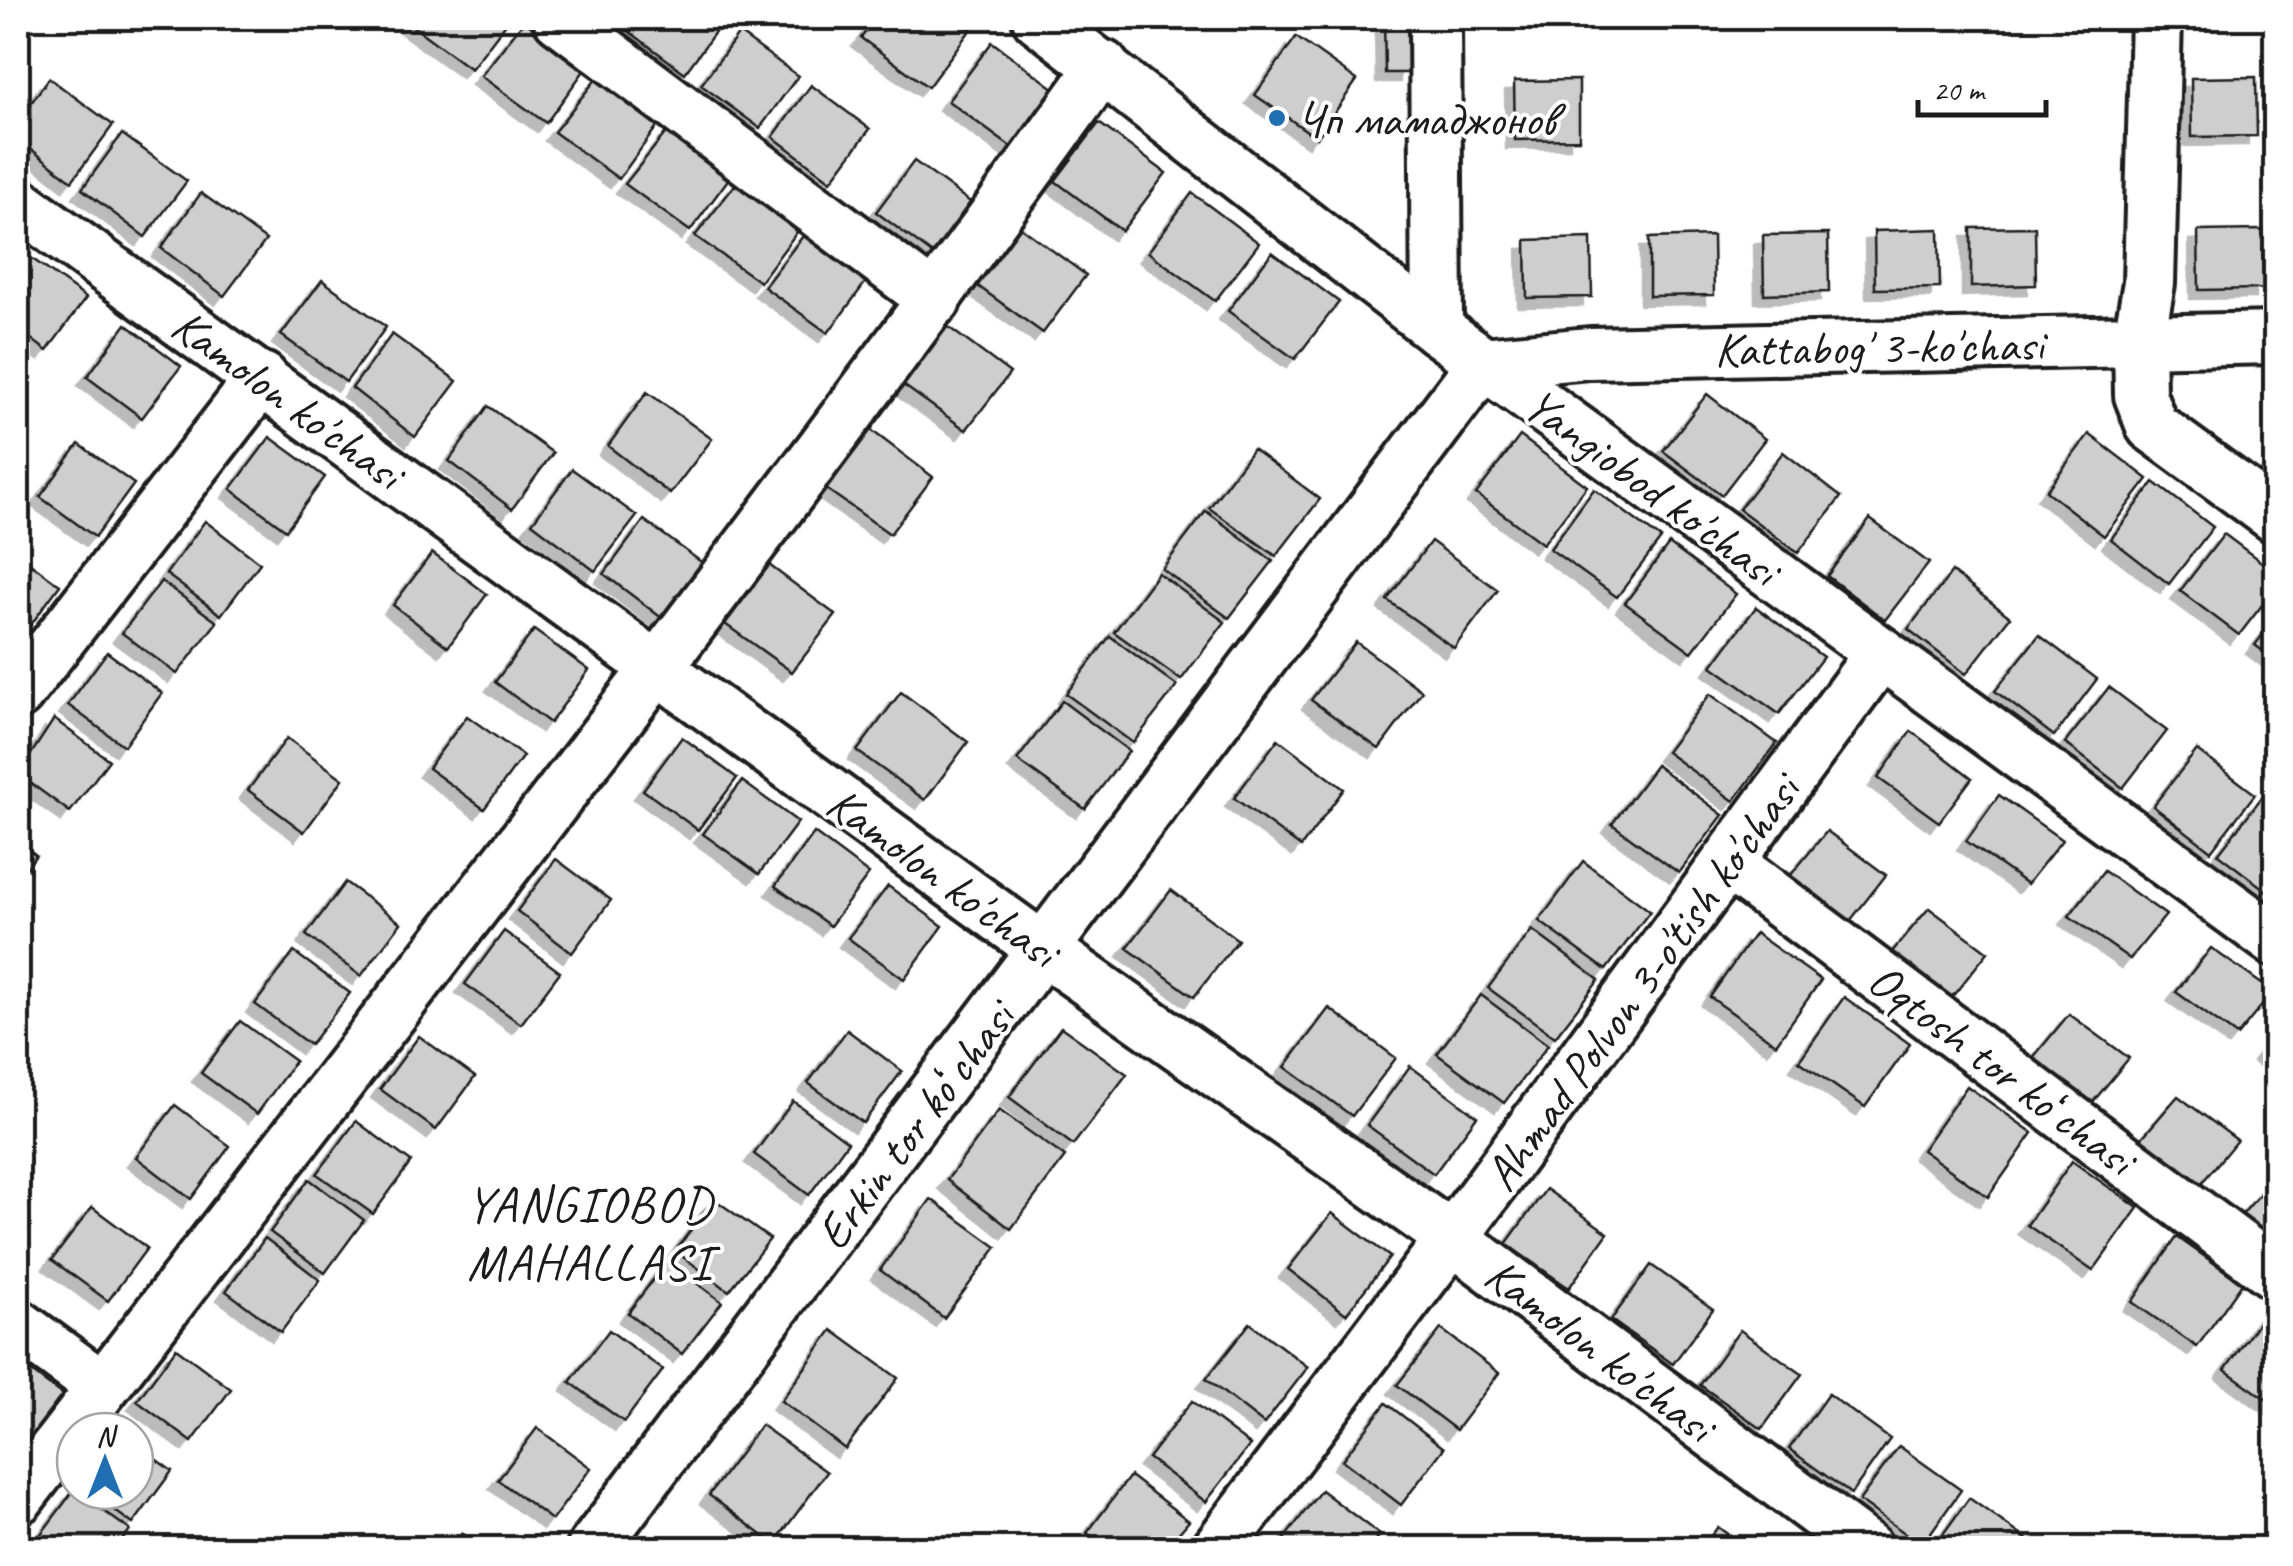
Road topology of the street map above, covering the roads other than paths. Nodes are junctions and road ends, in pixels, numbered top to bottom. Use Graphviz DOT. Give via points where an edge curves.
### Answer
graph roads {
  1 [pos="558,18"];
  2 [pos="1038,18"];
  3 [pos="1435,18"];
  4 [pos="2156,18"];
  5 [pos="1102,66"];
  6 [pos="18,203"];
  7 [pos="935,300"];
  8 [pos="1437,329"];
  9 [pos="2276,338"];
  10 [pos="2139,340"];
  11 [pos="1484,363"];
  12 [pos="262,378"];
  13 [pos="2276,516"];
  14 [pos="1881,653"];
  15 [pos="656,668"];
  16 [pos="18,694"];
  17 [pos="1728,863"];
  18 [pos="2276,942"];
  19 [pos="1046,951"];
  20 [pos="1452,1238"];
  21 [pos="2276,1274"];
  22 [pos="18,1325"];
  23 [pos="102,1387"];
  24 [pos="18,1498"];
  25 [pos="1850,1544"];
  26 [pos="592,1548"];
  27 [pos="1218,1548"];
  1 -- 7 [label="street"];
  2 -- 5 [label="street, Yangiobod ko'chasi"];
  3 -- 8 [label="street"];
  4 -- 10 [label="street" via="2149,283"];
  5 -- 7 [label="street"];
  5 -- 8 [label="street, Yangiobod ko'chasi"];
  6 -- 12 [label="street, Kamolon ko'chasi"];
  7 -- 15 [label="street"];
  8 -- 11 [label="street, Yangiobod ko'chasi"];
  9 -- 10 [label="street, Kattabog' 3-ko'chasi"];
  10 -- 11 [label="street, Kattabog' 3-ko'chasi" via="1590,353"];
  10 -- 13 [label="street" via="2140,395 2152,426"];
  11 -- 14 [label="street, Yangiobod ko'chasi"];
  11 -- 19 [label="street, Erkin tor koʻchasi"];
  12 -- 15 [label="street, Kamolon ko'chasi"];
  12 -- 16 [label="street"];
  14 -- 17 [label="street, Ahmad Polvon 3-o'tish ko'chasi"];
  14 -- 18 [label="street, Yangiobod ko'chasi"];
  15 -- 19 [label="street, Kamolon ko'chasi"];
  15 -- 23 [label="street"];
  17 -- 20 [label="street, Ahmad Polvon 3-o'tish ko'chasi"];
  17 -- 21 [label="street, Oqtosh tor koʻchasi"];
  19 -- 20 [label="street, Kamolon ko'chasi"];
  19 -- 26 [label="street, Erkin tor koʻchasi"];
  20 -- 25 [label="street, Kamolon ko'chasi"];
  20 -- 27 [label="street, Ahmad Polvon 3-o'tish ko'chasi"];
  22 -- 23 [label="street"];
  23 -- 24 [label="street"];
}
